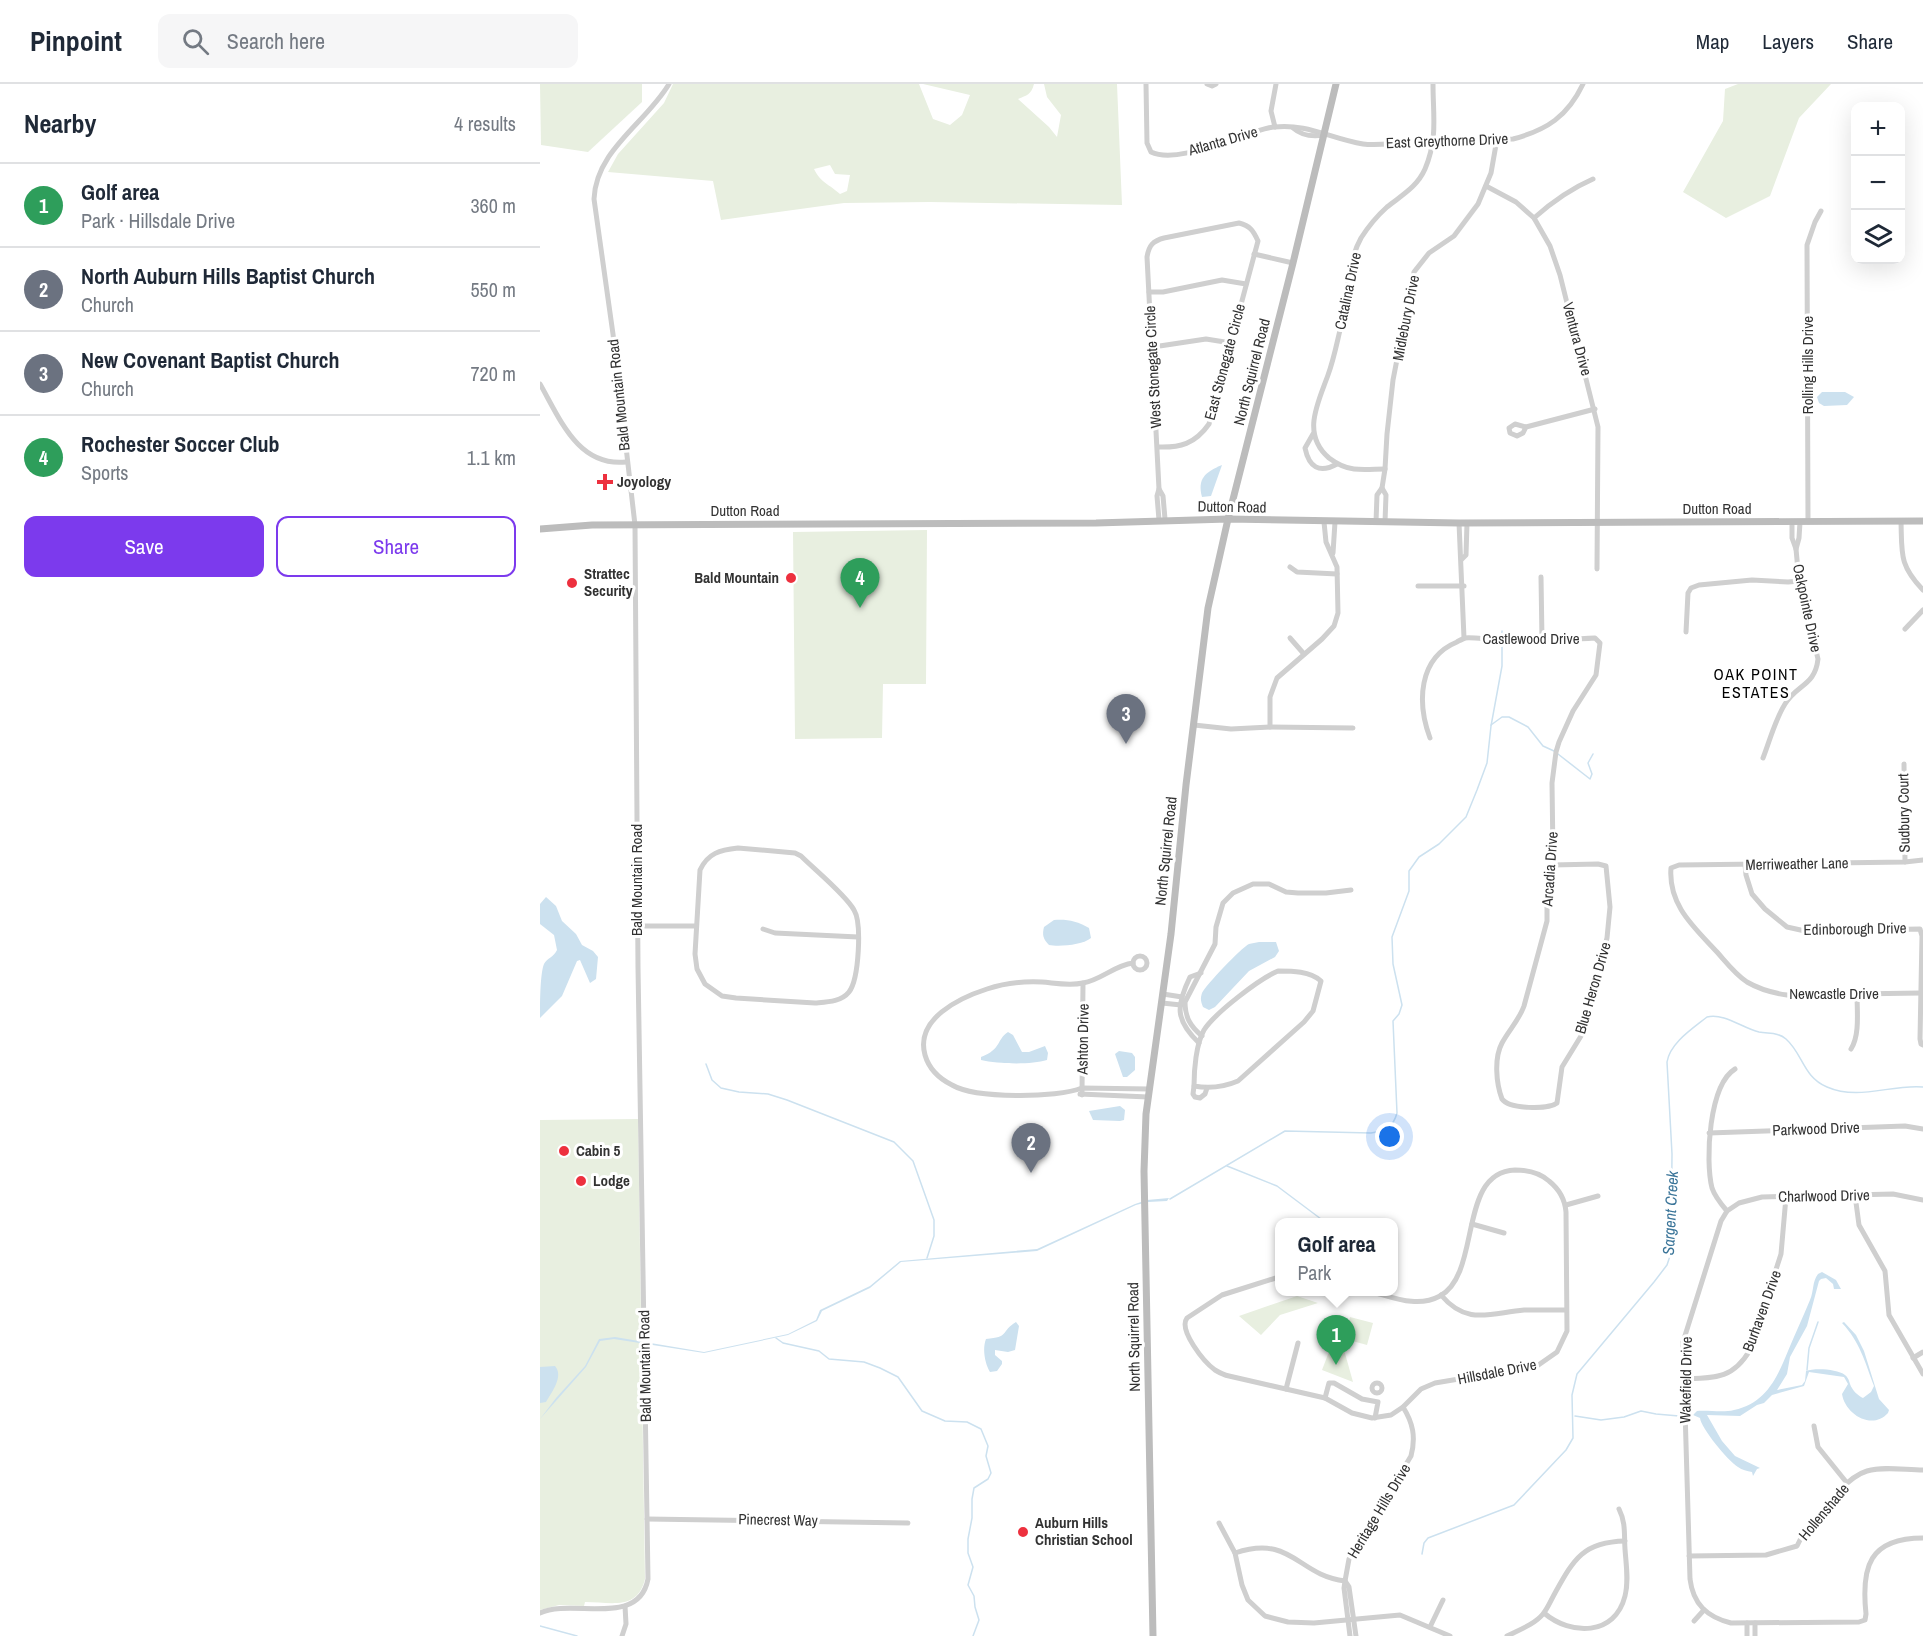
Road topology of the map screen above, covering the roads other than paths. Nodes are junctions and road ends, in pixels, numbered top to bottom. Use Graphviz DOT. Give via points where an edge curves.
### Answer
graph roads {
  1 [pos="669,84"];
  2 [pos="1146,84"];
  3 [pos="1206,84"];
  4 [pos="1216,84"];
  5 [pos="1276,84"];
  6 [pos="1336,84"];
  7 [pos="1433,84"];
  8 [pos="1583,84"];
  9 [pos="1275,127"];
  10 [pos="1324,135"];
  11 [pos="1497,139"];
  12 [pos="1435,142"];
  13 [pos="1593,179"];
  14 [pos="1485,186"];
  15 [pos="1821,211"];
  16 [pos="1534,218"];
  17 [pos="1257,241"];
  18 [pos="1254,254"];
  19 [pos="1293,263"];
  20 [pos="1246,284"];
  21 [pos="1149,292"];
  22 [pos="1231,343"];
  23 [pos="1153,348"];
  24 [pos="540,384"];
  25 [pos="1595,409"];
  26 [pos="1526,427"];
  27 [pos="1313,434"];
  28 [pos="1156,447"];
  29 [pos="626,462"];
  30 [pos="1337,464"];
  31 [pos="1386,469"];
  32 [pos="1382,488"];
  33 [pos="1228,519"];
  34 [pos="1162,520"];
  35 [pos="1901,521"];
  36 [pos="1923,521"];
  37 [pos="1324,522"];
  38 [pos="1335,522"];
  39 [pos="1376,522"];
  40 [pos="1385,522"];
  41 [pos="1796,522"];
  42 [pos="1808,522"];
  43 [pos="1463,523"];
  44 [pos="1597,523"];
  45 [pos="635,525"];
  46 [pos="540,530"];
  47 [pos="1792,538"];
  48 [pos="1799,538"];
  49 [pos="1796,549"];
  50 [pos="1333,555"];
  51 [pos="1290,567"];
  52 [pos="1597,569"];
  53 [pos="1337,574"];
  54 [pos="1541,577"];
  55 [pos="1799,581"];
  56 [pos="1418,586"];
  57 [pos="1464,586"];
  58 [pos="1923,590"];
  59 [pos="1923,610"];
  60 [pos="1905,629"];
  61 [pos="1686,632"];
  62 [pos="1290,638"];
  63 [pos="1464,638"];
  64 [pos="1542,640"];
  65 [pos="1597,640"];
  66 [pos="1304,654"];
  67 [pos="1194,725"];
  68 [pos="1270,727"];
  69 [pos="1353,728"];
  70 [pos="1431,738"];
  71 [pos="1763,758"];
  72 [pos="1904,764"];
  73 [pos="1923,860"];
  74 [pos="1905,862"];
  75 [pos="1746,864"];
  76 [pos="1552,865"];
  77 [pos="1671,868"];
  78 [pos="1351,890"];
  79 [pos="638,926"];
  80 [pos="696,926"];
  81 [pos="764,929"];
  82 [pos="858,937"];
  83 [pos="1133,963"];
  84 [pos="1083,983"];
  85 [pos="1921,993"];
  86 [pos="1163,994"];
  87 [pos="1857,994"];
  88 [pos="1183,997"];
  89 [pos="1162,1003"];
  90 [pos="1182,1005"];
  91 [pos="1202,1036"];
  92 [pos="1199,1043"];
  93 [pos="1923,1045"];
  94 [pos="1851,1049"];
  95 [pos="1735,1069"];
  96 [pos="1194,1086"];
  97 [pos="1082,1088"];
  98 [pos="1114,1088"];
  99 [pos="1207,1088"];
  100 [pos="1073,1092"];
  101 [pos="1148,1093"];
  102 [pos="1082,1095"];
  103 [pos="1114,1096"];
  104 [pos="1556,1104"];
  105 [pos="1923,1129"];
  106 [pos="1709,1133"];
  107 [pos="1855,1195"];
  108 [pos="1598,1196"];
  109 [pos="1786,1197"];
  110 [pos="1923,1200"];
  111 [pos="1566,1205"];
  112 [pos="1727,1211"];
  113 [pos="1472,1224"];
  114 [pos="1504,1233"];
  115 [pos="1275,1278"];
  116 [pos="1441,1295"];
  117 [pos="1391,1296"];
  118 [pos="1566,1310"];
  119 [pos="1298,1343"];
  120 [pos="1923,1352"];
  121 [pos="1913,1358"];
  122 [pos="1923,1374"];
  123 [pos="1684,1379"];
  124 [pos="1286,1389"];
  125 [pos="1379,1392"];
  126 [pos="1325,1398"];
  127 [pos="1378,1402"];
  128 [pos="1403,1407"];
  129 [pos="1375,1418"];
  130 [pos="1814,1426"];
  131 [pos="1923,1470"];
  132 [pos="1847,1483"];
  133 [pos="1619,1509"];
  134 [pos="647,1519"];
  135 [pos="908,1523"];
  136 [pos="1218,1523"];
  137 [pos="1923,1538"];
  138 [pos="1625,1541"];
  139 [pos="1235,1553"];
  140 [pos="1689,1556"];
  141 [pos="1345,1581"];
  142 [pos="1443,1600"];
  143 [pos="625,1606"];
  144 [pos="1704,1610"];
  145 [pos="540,1613"];
  146 [pos="1544,1613"];
  147 [pos="1351,1620"];
  148 [pos="1694,1621"];
  149 [pos="1747,1623"];
  150 [pos="1755,1623"];
  151 [pos="1430,1627"];
  152 [pos="622,1636"];
  153 [pos="1153,1636"];
  154 [pos="1350,1636"];
  155 [pos="1356,1636"];
  156 [pos="1450,1636"];
  157 [pos="1508,1636"];
  158 [pos="1747,1636"];
  159 [pos="1755,1636"];
  1 -- 29 [label="street, Bald Mountain Road" via="609,156 594,192"];
  2 -- 9 [label="street, Atlanta Drive" via="1147,143 1158,156 1193,152"];
  3 -- 4 [label="street"];
  5 -- 9 [label="street" via="1271,111"];
  6 -- 10 [label="street, North Squirrel Road"];
  7 -- 12 [label="street, Catalina Drive"];
  8 -- 11 [label="street, East Greythorne Drive" via="1566,111 1536,133"];
  9 -- 10 [label="street, Atlanta Drive" via="1293,128 1314,137"];
  10 -- 12 [label="street, East Greythorne Drive" via="1365,144"];
  10 -- 19 [label="street, North Squirrel Road"];
  11 -- 12 [label="street, East Greythorne Drive"];
  11 -- 14 [label="street, Midlebury Drive"];
  12 -- 27 [label="street, Catalina Drive" via="1424,171 1411,189 1388,207 1361,239 1349,275 1329,373 1314,413"];
  13 -- 16 [label="street" via="1552,202"];
  14 -- 16 [label="street, Ventura Drive" via="1516,202"];
  14 -- 31 [label="street, Midlebury Drive" via="1478,204 1454,236 1429,253 1414,272 1393,380"];
  15 -- 42 [label="street, Rolling Hills Drive" via="1808,245"];
  16 -- 25 [label="street, Ventura Drive" via="1560,275"];
  17 -- 18 [label="street, East Stonegate Circle"];
  17 -- 21 [label="street, West Stonegate Circle" via="1252,228 1239,223 1156,240 1147,256"];
  18 -- 19 [label="street"];
  18 -- 20 [label="street, East Stonegate Circle"];
  19 -- 33 [label="street, North Squirrel Road"];
  20 -- 21 [label="street" via="1222,280"];
  20 -- 22 [label="street, East Stonegate Circle"];
  21 -- 23 [label="street, West Stonegate Circle"];
  22 -- 23 [label="street" via="1206,339"];
  22 -- 28 [label="street, East Stonegate Circle" via="1209,424 1190,443"];
  23 -- 28 [label="street, West Stonegate Circle"];
  24 -- 29 [label="street" via="580,448 606,462"];
  25 -- 26 [label="street"];
  25 -- 44 [label="street, Ventura Drive"];
  27 -- 30 [label="street" via="1323,452"];
  27 -- 30 [label="street, Catalina Drive" via="1305,448 1307,458 1321,469"];
  28 -- 34 [label="street, West Stonegate Circle"];
  29 -- 45 [label="street, Bald Mountain Road"];
  30 -- 31 [label="street" via="1352,469"];
  31 -- 32 [label="street, Midlebury Drive"];
  32 -- 39 [label="street, Midlebury Drive" via="1377,495"];
  32 -- 40 [label="street, Midlebury Drive" via="1386,495"];
  33 -- 34 [label="street, Dutton Road"];
  33 -- 37 [label="street, Dutton Road"];
  33 -- 67 [label="street, North Squirrel Road" via="1208,608"];
  34 -- 45 [label="street, Dutton Road"];
  35 -- 36 [label="street, Dutton Road"];
  35 -- 42 [label="street, Dutton Road"];
  35 -- 58 [label="street" via="1905,569"];
  37 -- 38 [label="street, Dutton Road"];
  37 -- 50 [label="street" via="1326,542"];
  38 -- 39 [label="street, Dutton Road"];
  38 -- 50 [label="street"];
  39 -- 40 [label="street, Dutton Road"];
  40 -- 43 [label="street, Dutton Road"];
  41 -- 42 [label="street, Dutton Road"];
  41 -- 44 [label="street, Dutton Road"];
  41 -- 47 [label="street, Oakpointe Drive"];
  41 -- 48 [label="street, Oakpointe Drive"];
  43 -- 44 [label="street, Dutton Road"];
  43 -- 57 [label="street" via="1460,555"];
  44 -- 52 [label="street, Ventura Drive"];
  45 -- 46 [label="street, Dutton Road"];
  45 -- 79 [label="street, Bald Mountain Road"];
  47 -- 48 [label="street"];
  47 -- 49 [label="street, Oakpointe Drive"];
  48 -- 49 [label="street, Oakpointe Drive"];
  49 -- 55 [label="street, Oakpointe Drive"];
  50 -- 53 [label="street"];
  51 -- 53 [label="street" via="1297,572"];
  53 -- 66 [label="street" via="1338,613 1334,626"];
  54 -- 64 [label="street"];
  55 -- 61 [label="street" via="1752,580 1691,588"];
  55 -- 71 [label="street, Oakpointe Drive" via="1817,669 1812,680 1785,704"];
  56 -- 57 [label="street"];
  57 -- 63 [label="street"];
  59 -- 60 [label="street"];
  62 -- 66 [label="street"];
  63 -- 64 [label="street, Castlewood Drive"];
  63 -- 70 [label="street" via="1446,646 1427,667 1424,709"];
  64 -- 65 [label="street, Castlewood Drive"];
  65 -- 76 [label="street, Arcadia Drive" via="1600,643 1596,675 1573,711 1556,752"];
  66 -- 68 [label="street" via="1272,687"];
  67 -- 68 [label="street" via="1231,729"];
  67 -- 86 [label="street, North Squirrel Road"];
  68 -- 69 [label="street"];
  72 -- 74 [label="street, Sudbury Court"];
  73 -- 74 [label="street, Merriweather Lane"];
  74 -- 75 [label="street, Merriweather Lane"];
  75 -- 77 [label="street, Merriweather Lane"];
  75 -- 85 [label="street, Edinborough Drive" via="1752,894 1787,927 1805,931 1920,929"];
  76 -- 104 [label="street, Blue Heron Drive" via="1606,866 1610,907 1607,938 1581,1036 1562,1067"];
  76 -- 104 [label="street, Arcadia Drive" via="1546,930 1527,998 1497,1057 1504,1103 1547,1107"];
  77 -- 87 [label="street, Newcastle Drive" via="1672,887 1682,913 1743,979 1787,995"];
  78 -- 88 [label="street" via="1298,893 1269,884 1253,884 1233,893 1221,908 1215,944 1202,973 1190,977"];
  79 -- 80 [label="street"];
  79 -- 134 [label="street, Bald Mountain Road"];
  80 -- 82 [label="street" via="696,961 701,978 722,996 736,998 815,1003 843,998 855,978"];
  80 -- 82 [label="street" via="700,870 710,855 738,848 778,850 801,856 850,904 856,916"];
  81 -- 82 [label="street" via="775,933"];
  83 -- 84 [label="street"];
  84 -- 97 [label="street, Ashton Drive"];
  84 -- 100 [label="street" via="1022,982 977,993 936,1017 928,1027 924,1044 932,1070 964,1091 1054,1095"];
  85 -- 87 [label="street, Newcastle Drive"];
  85 -- 93 [label="street, Edinborough Drive"];
  86 -- 88 [label="street"];
  86 -- 89 [label="street, North Squirrel Road"];
  87 -- 94 [label="street" via="1856,1035"];
  88 -- 90 [label="street"];
  89 -- 90 [label="street"];
  89 -- 101 [label="street, North Squirrel Road"];
  90 -- 91 [label="street" via="1191,1028"];
  90 -- 92 [label="street" via="1179,1013 1187,1031"];
  91 -- 92 [label="street"];
  91 -- 99 [label="street" via="1216,1018 1267,976 1289,971 1321,981 1313,1011 1304,1022 1238,1081"];
  92 -- 96 [label="street"];
  95 -- 106 [label="street" via="1728,1073 1720,1089"];
  96 -- 99 [label="street"];
  96 -- 99 [label="street" via="1193,1094 1200,1098"];
  97 -- 98 [label="street"];
  97 -- 100 [label="street"];
  97 -- 102 [label="street, Ashton Drive"];
  98 -- 101 [label="street"];
  98 -- 103 [label="street"];
  100 -- 102 [label="street"];
  101 -- 103 [label="street"];
  101 -- 153 [label="street, North Squirrel Road" via="1144,1207"];
  102 -- 103 [label="street"];
  105 -- 106 [label="street, Parkwood Drive" via="1905,1126"];
  106 -- 112 [label="street" via="1712,1190"];
  107 -- 109 [label="street, Charlwood Drive"];
  107 -- 110 [label="street, Charlwood Drive" via="1893,1194"];
  107 -- 121 [label="street" via="1859,1225 1885,1270 1889,1315"];
  108 -- 111 [label="street"];
  109 -- 112 [label="street, Charlwood Drive" via="1750,1199"];
  109 -- 123 [label="street, Burhaven Drive" via="1781,1254 1750,1350 1729,1373"];
  111 -- 113 [label="street" via="1558,1190 1542,1176 1509,1171 1487,1182"];
  111 -- 118 [label="street, Hillsdale Drive"];
  112 -- 123 [label="street, Wakefield Drive" via="1715,1234 1684,1335"];
  113 -- 114 [label="street"];
  113 -- 116 [label="street" via="1458,1276"];
  115 -- 124 [label="street" via="1222,1295 1187,1317 1184,1325 1199,1353 1215,1370"];
  116 -- 117 [label="street" via="1418,1302"];
  116 -- 118 [label="street" via="1454,1308 1469,1315"];
  118 -- 128 [label="street, Hillsdale Drive" via="1564,1339 1544,1363 1530,1369 1435,1383 1421,1389"];
  119 -- 124 [label="street"];
  120 -- 121 [label="street"];
  121 -- 122 [label="street"];
  123 -- 140 [label="street, Wakefield Drive"];
  124 -- 126 [label="street"];
  125 -- 127 [label="street"];
  126 -- 127 [label="street" via="1329,1383 1334,1383 1362,1399"];
  126 -- 129 [label="street" via="1360,1416"];
  127 -- 129 [label="street"];
  128 -- 129 [label="street, Hillsdale Drive" via="1391,1415"];
  128 -- 141 [label="street, Heritage Hills Drive" via="1413,1428 1411,1456 1349,1559"];
  130 -- 132 [label="street" via="1818,1447"];
  131 -- 132 [label="street, Hollenshade" via="1869,1471"];
  132 -- 140 [label="street, Hollenshade" via="1797,1546 1767,1555"];
  133 -- 138 [label="street"];
  134 -- 135 [label="street, Pinecrest Way"];
  134 -- 143 [label="street, Bald Mountain Road" via="646,1586 636,1601"];
  136 -- 139 [label="street"];
  137 -- 150 [label="street" via="1896,1540 1872,1559 1866,1575 1865,1620"];
  138 -- 146 [label="street" via="1601,1543 1579,1555"];
  138 -- 146 [label="street" via="1626,1589 1623,1603 1612,1617 1598,1627 1582,1630 1558,1624"];
  139 -- 141 [label="street" via="1271,1548 1324,1576"];
  139 -- 147 [label="street" via="1248,1600 1265,1616 1288,1622"];
  140 -- 144 [label="street, Wakefield Drive" via="1691,1588"];
  141 -- 147 [label="street, Heritage Hills Drive" via="1349,1587"];
  142 -- 151 [label="street"];
  143 -- 145 [label="street" via="552,1608"];
  143 -- 152 [label="street"];
  144 -- 148 [label="street"];
  144 -- 149 [label="street" via="1717,1619"];
  146 -- 157 [label="street"];
  147 -- 151 [label="street" via="1400,1615"];
  147 -- 154 [label="street, Heritage Hills Drive"];
  147 -- 155 [label="street, Heritage Hills Drive"];
  149 -- 150 [label="street"];
  149 -- 158 [label="street"];
  150 -- 159 [label="street"];
  151 -- 156 [label="street"];
}
